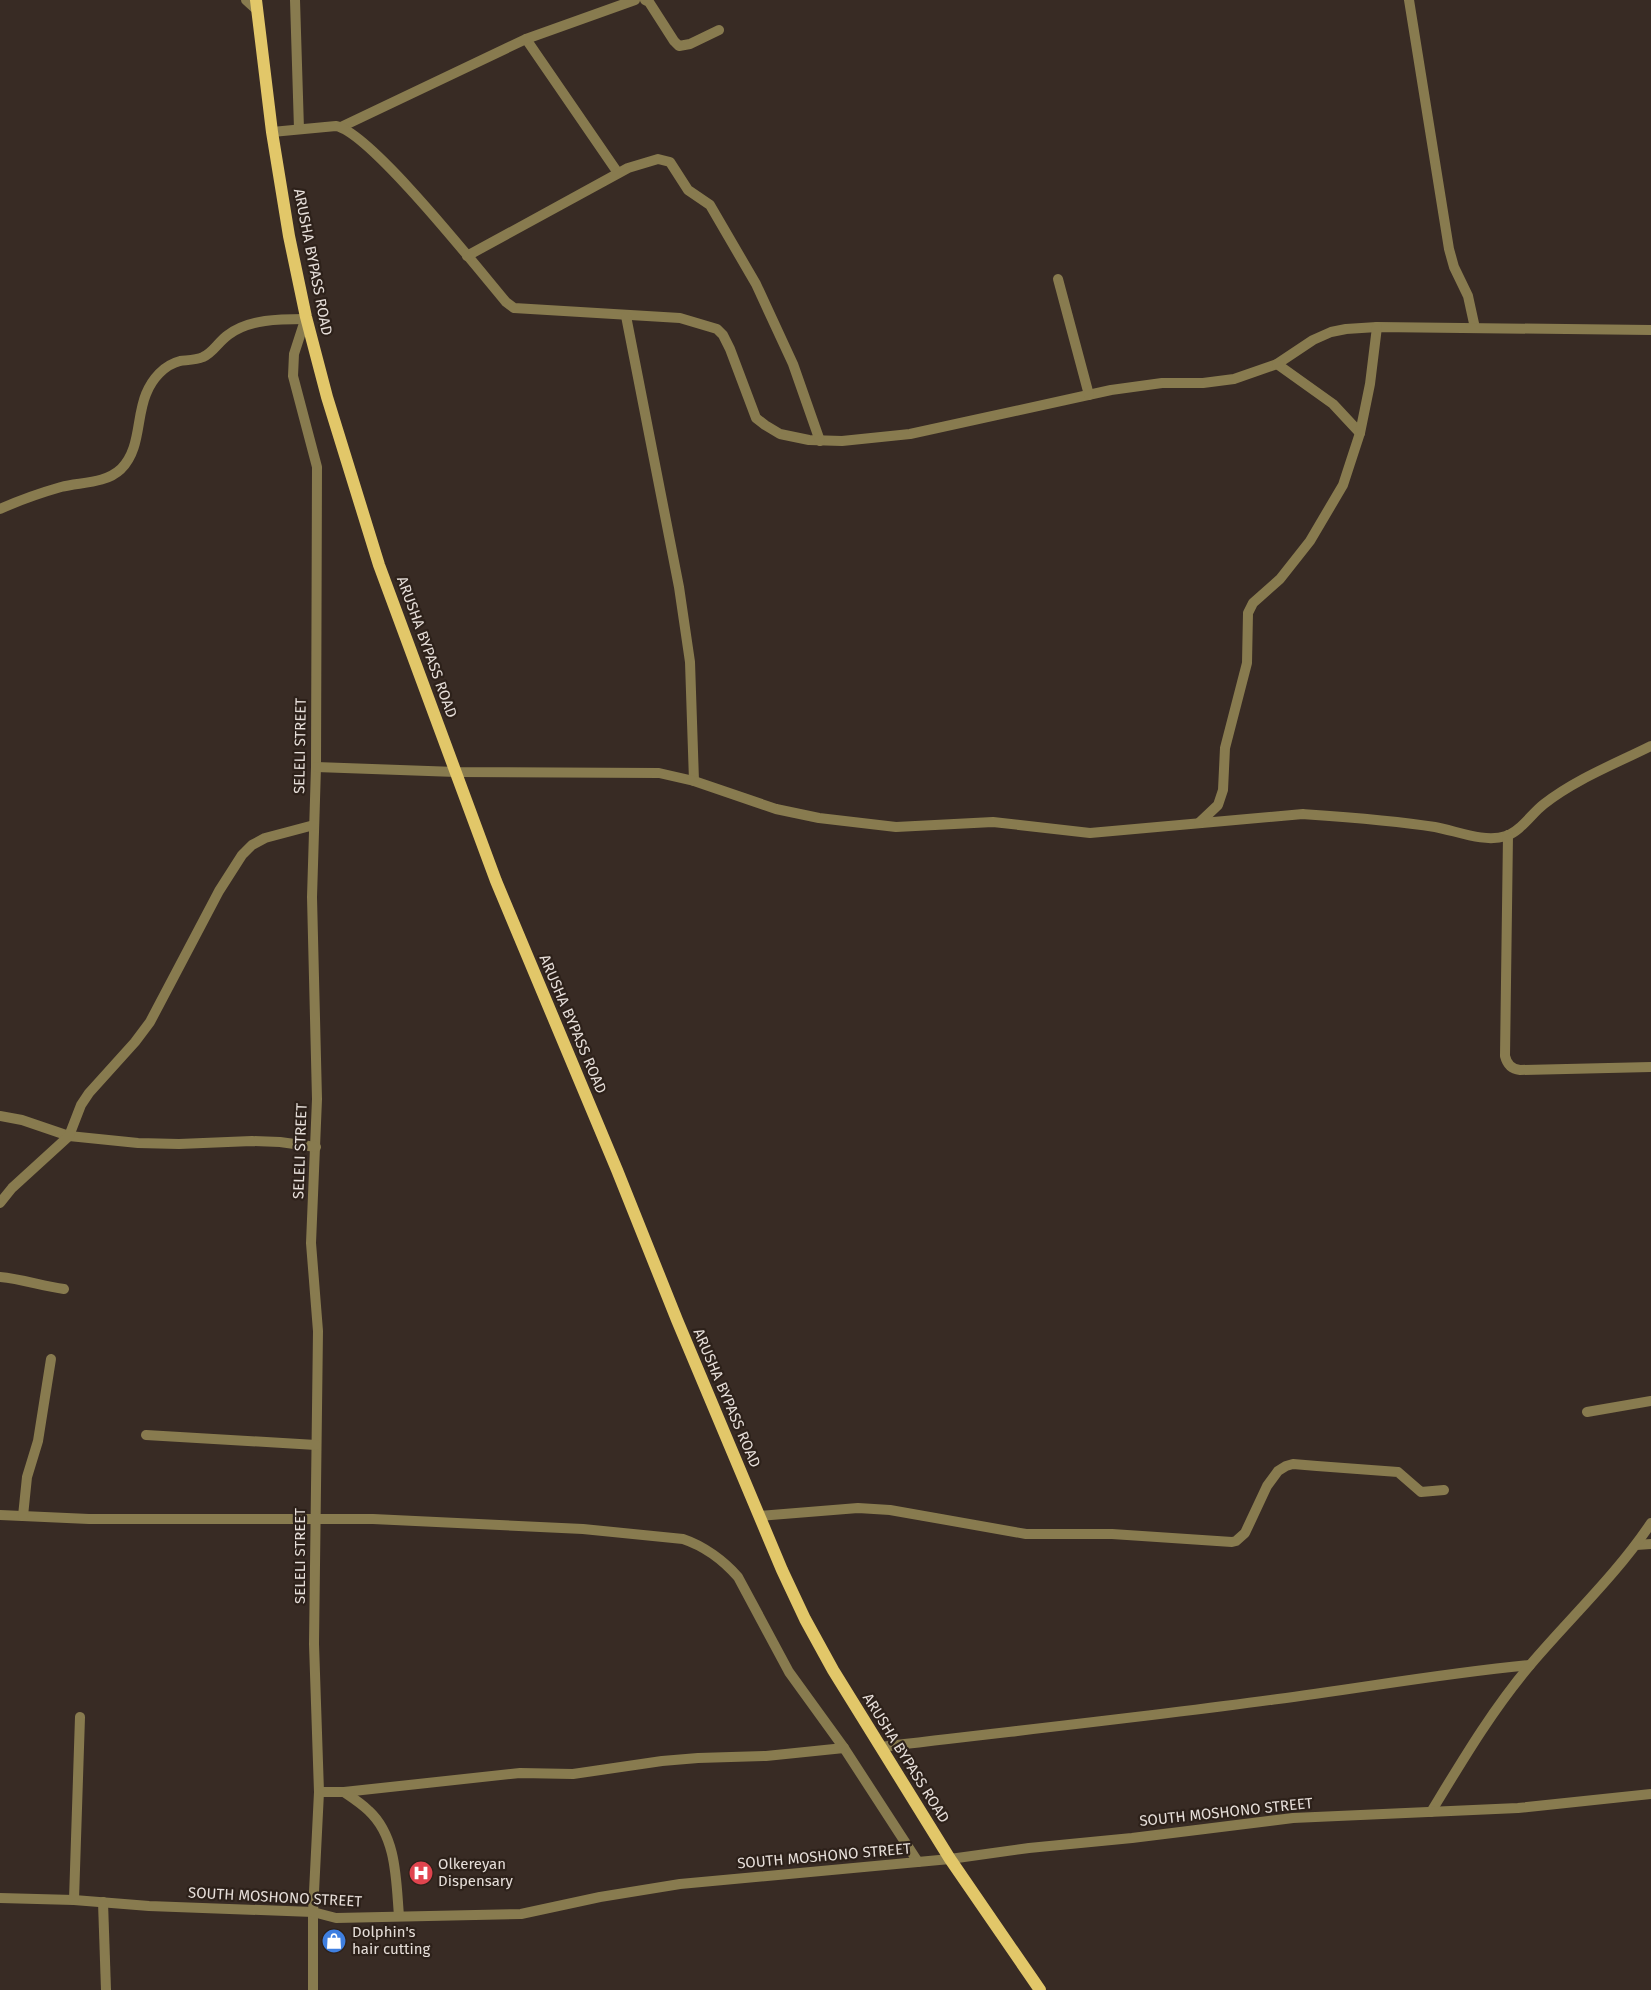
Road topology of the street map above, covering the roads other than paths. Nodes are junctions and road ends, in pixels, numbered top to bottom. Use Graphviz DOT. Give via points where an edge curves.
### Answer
graph roads {
  1 [pos="246,0"];
  2 [pos="295,0"];
  3 [pos="635,0"];
  4 [pos="645,0"];
  5 [pos="1409,0"];
  6 [pos="256,5"];
  7 [pos="719,30"];
  8 [pos="526,39"];
  9 [pos="341,127"];
  10 [pos="299,129"];
  11 [pos="272,132"];
  12 [pos="618,173"];
  13 [pos="467,256"];
  14 [pos="1058,279"];
  15 [pos="626,316"];
  16 [pos="305,318"];
  17 [pos="1377,327"];
  18 [pos="1475,328"];
  19 [pos="1651,330"];
  20 [pos="1278,364"];
  21 [pos="1089,395"];
  22 [pos="1360,432"];
  23 [pos="820,441"];
  24 [pos="0,509"];
  25 [pos="1651,746"];
  26 [pos="316,767"];
  27 [pos="456,772"];
  28 [pos="694,780"];
  29 [pos="1199,823"];
  30 [pos="314,825"];
  31 [pos="1508,835"];
  32 [pos="1651,1067"];
  33 [pos="0,1116"];
  34 [pos="69,1136"];
  35 [pos="316,1147"];
  36 [pos="0,1203"];
  37 [pos="0,1277"];
  38 [pos="64,1289"];
  39 [pos="51,1359"];
  40 [pos="1651,1401"];
  41 [pos="1587,1412"];
  42 [pos="146,1435"];
  43 [pos="316,1445"];
  44 [pos="1444,1490"];
  45 [pos="0,1515"];
  46 [pos="23,1516"];
  47 [pos="759,1516"];
  48 [pos="315,1520"];
  49 [pos="1651,1523"];
  50 [pos="1651,1544"];
  51 [pos="1636,1545"];
  52 [pos="1530,1665"];
  53 [pos="80,1717"];
  54 [pos="880,1747"];
  55 [pos="844,1748"];
  56 [pos="319,1792"];
  57 [pos="344,1792"];
  58 [pos="1651,1794"];
  59 [pos="1431,1812"];
  60 [pos="950,1859"];
  61 [pos="918,1862"];
  62 [pos="0,1898"];
  63 [pos="74,1900"];
  64 [pos="102,1902"];
  65 [pos="313,1912"];
  66 [pos="399,1916"];
  67 [pos="106,1990"];
  68 [pos="313,1990"];
  69 [pos="1040,1990"];
  1 -- 6 [label="street"];
  2 -- 10 [label="street"];
  3 -- 8 [label="street"];
  4 -- 7 [label="street" via="679,46"];
  5 -- 18 [label="street" via="1449,249 1468,296"];
  6 -- 11 [label="main road, ARUSHA BYPASS ROAD"];
  8 -- 9 [label="street"];
  8 -- 12 [label="street"];
  9 -- 10 [label="street"];
  9 -- 13 [label="street" via="367,145 385,163"];
  10 -- 11 [label="street"];
  11 -- 16 [label="main road, ARUSHA BYPASS ROAD"];
  12 -- 13 [label="street"];
  12 -- 23 [label="street" via="642,163 664,159 674,165 688,190 710,205 773,320 793,364"];
  13 -- 15 [label="street" via="514,308"];
  14 -- 21 [label="street"];
  15 -- 23 [label="street" via="680,318 717,329 730,349 756,418 780,434"];
  15 -- 28 [label="street" via="679,587 690,662"];
  16 -- 24 [label="street" via="250,324 229,334 205,356 170,365 152,382 146,394 133,449 122,468 107,478 35,494"];
  16 -- 26 [label="street, SELELI STREET" via="294,354 293,376 317,467"];
  16 -- 27 [label="main road, ARUSHA BYPASS ROAD" via="379,565"];
  17 -- 18 [label="street"];
  17 -- 20 [label="street" via="1332,332 1313,340"];
  17 -- 22 [label="street"];
  18 -- 19 [label="street"];
  20 -- 21 [label="street" via="1216,382 1162,383"];
  20 -- 22 [label="street" via="1332,404"];
  21 -- 23 [label="street" via="910,434"];
  22 -- 29 [label="street" via="1343,485 1328,513 1289,568 1250,609 1247,617 1247,663 1225,748 1223,790 1218,804"];
  25 -- 31 [label="street" via="1574,784 1544,804"];
  26 -- 27 [label="street"];
  26 -- 30 [label="street, SELELI STREET"];
  27 -- 28 [label="street" via="659,773"];
  27 -- 47 [label="main road, ARUSHA BYPASS ROAD" via="510,916"];
  28 -- 29 [label="street" via="776,809 887,826 993,822 1090,832"];
  29 -- 31 [label="street" via="1302,814 1434,827 1482,837"];
  30 -- 34 [label="street" via="265,838 242,855 219,891 150,1022 89,1093"];
  30 -- 35 [label="street, SELELI STREET"];
  31 -- 32 [label="street" via="1505,1056 1508,1064 1520,1070"];
  33 -- 34 [label="street"];
  34 -- 35 [label="street" via="157,1144 252,1141"];
  34 -- 36 [label="street"];
  35 -- 43 [label="street, SELELI STREET" via="311,1242 318,1331"];
  37 -- 38 [label="street"];
  39 -- 46 [label="street" via="38,1441 27,1477"];
  40 -- 41 [label="street"];
  42 -- 43 [label="street"];
  43 -- 48 [label="street, SELELI STREET"];
  44 -- 47 [label="street" via="1421,1492 1398,1472 1294,1464 1278,1471 1267,1486 1245,1533 1232,1542 1112,1534 1026,1534 890,1510 858,1508"];
  45 -- 46 [label="street"];
  46 -- 48 [label="street"];
  47 -- 54 [label="main road, ARUSHA BYPASS ROAD" via="805,1619"];
  48 -- 55 [label="street" via="373,1519 583,1529 692,1542 738,1577 789,1672"];
  48 -- 56 [label="street, SELELI STREET" via="314,1644"];
  49 -- 51 [label="street"];
  50 -- 51 [label="street"];
  51 -- 52 [label="street"];
  52 -- 54 [label="street" via="1220,1707"];
  52 -- 59 [label="street" via="1476,1737"];
  53 -- 63 [label="street"];
  54 -- 60 [label="main road, ARUSHA BYPASS ROAD"];
  55 -- 57 [label="street" via="662,1761 572,1774 520,1773"];
  55 -- 61 [label="street"];
  56 -- 57 [label="street"];
  56 -- 65 [label="street, SELELI STREET"];
  57 -- 66 [label="street" via="369,1811 382,1826 394,1866"];
  58 -- 59 [label="street, SOUTH MOSHONO STREET" via="1518,1808"];
  59 -- 60 [label="street, SOUTH MOSHONO STREET" via="1293,1818"];
  60 -- 61 [label="street, SOUTH MOSHONO STREET"];
  60 -- 69 [label="main road, ARUSHA BYPASS ROAD"];
  61 -- 66 [label="street, SOUTH MOSHONO STREET" via="680,1884 521,1914"];
  62 -- 63 [label="street, SOUTH MOSHONO STREET"];
  63 -- 64 [label="street, SOUTH MOSHONO STREET"];
  64 -- 65 [label="street, SOUTH MOSHONO STREET"];
  64 -- 67 [label="street"];
  65 -- 66 [label="street, SOUTH MOSHONO STREET" via="336,1918"];
  65 -- 68 [label="street, SELELI STREET"];
}
